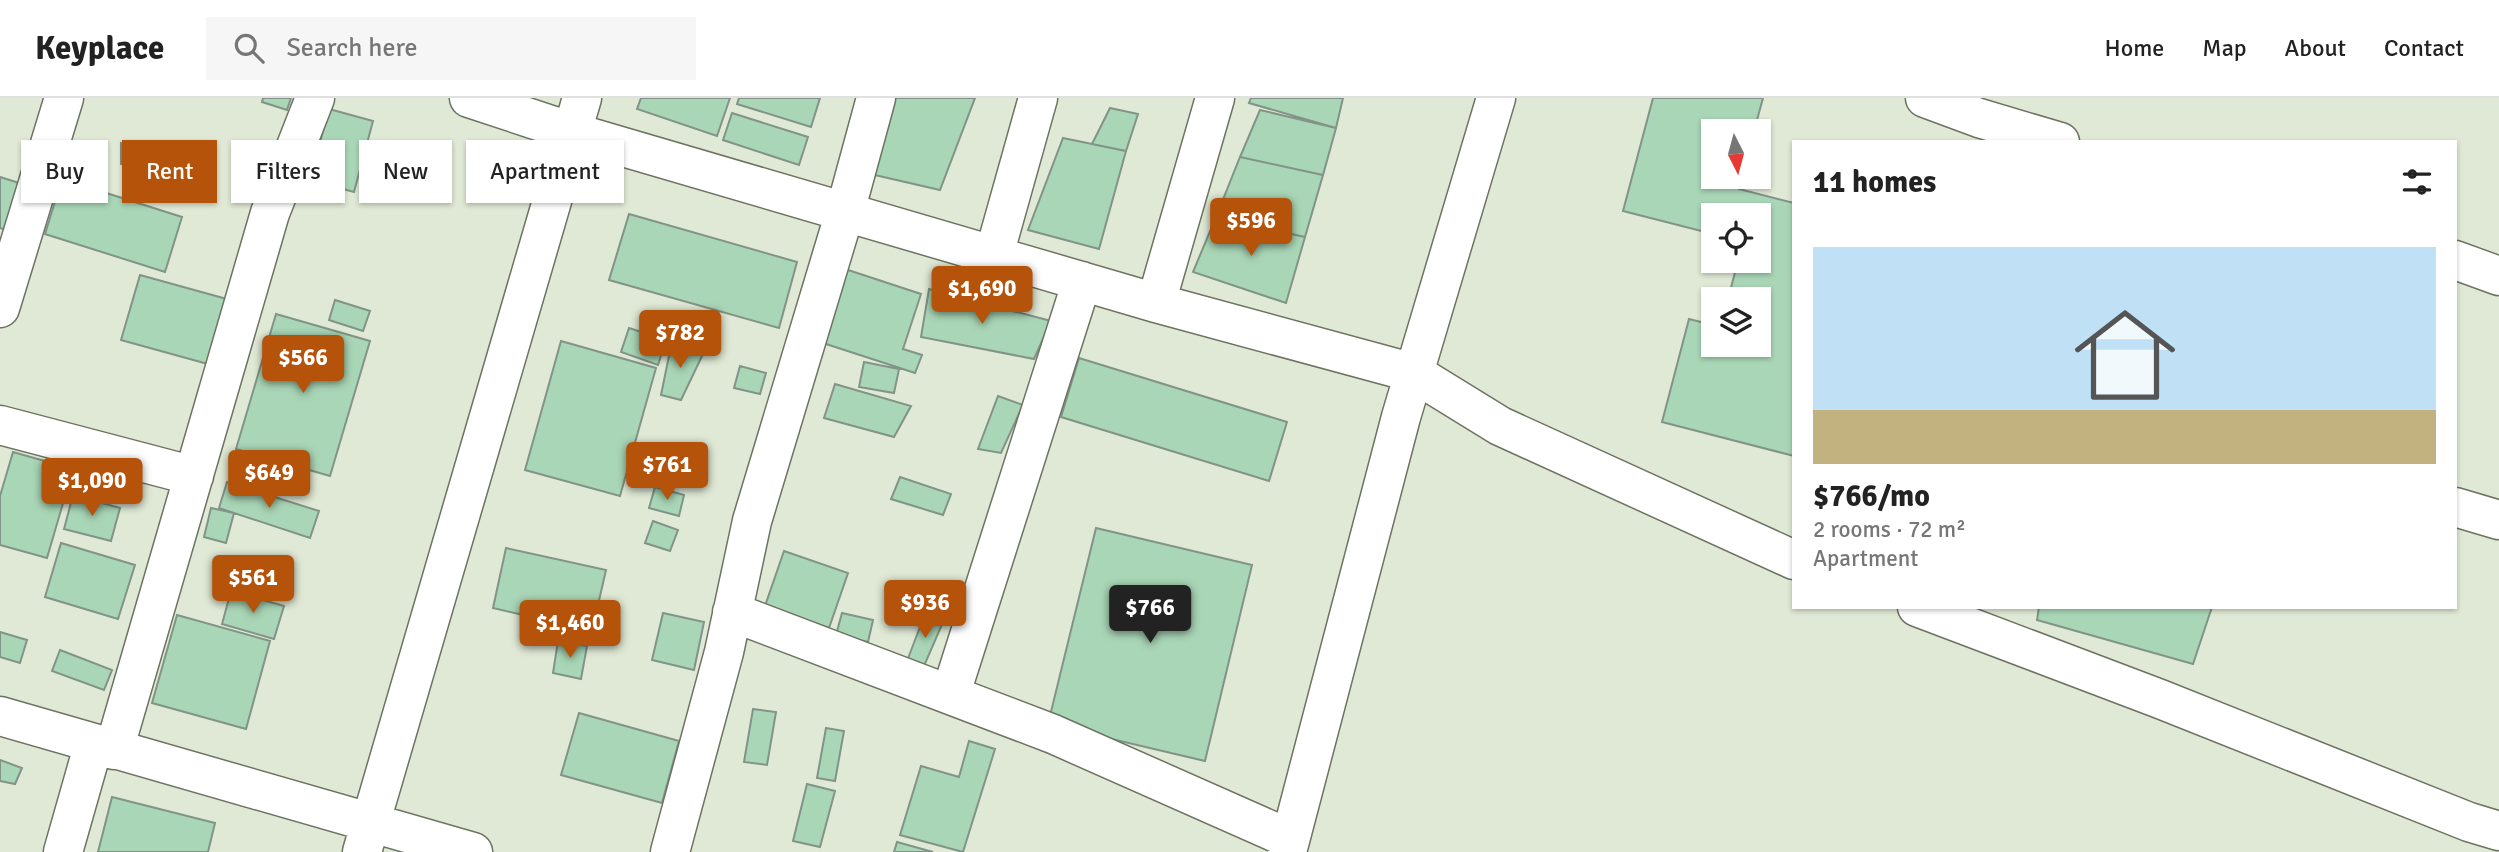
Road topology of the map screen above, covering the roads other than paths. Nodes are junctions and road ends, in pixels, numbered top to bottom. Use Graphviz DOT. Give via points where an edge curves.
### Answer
graph roads {
  1 [pos="64,98"];
  2 [pos="316,98"];
  3 [pos="469,98"];
  4 [pos="876,98"];
  5 [pos="1038,98"];
  6 [pos="1215,98"];
  7 [pos="1496,98"];
  8 [pos="1925,98"];
  9 [pos="577,115"];
  10 [pos="1978,130"];
  11 [pos="2046,140"];
  12 [pos="845,212"];
  13 [pos="994,255"];
  14 [pos="2457,261"];
  15 [pos="2499,276"];
  16 [pos="1082,281"];
  17 [pos="1156,303"];
  18 [pos="0,308"];
  19 [pos="1414,373"];
  20 [pos="0,425"];
  21 [pos="194,476"];
  22 [pos="2457,508"];
  23 [pos="2499,520"];
  24 [pos="1792,559"];
  25 [pos="1922,609"];
  26 [pos="732,612"];
  27 [pos="951,694"];
  28 [pos="0,716"];
  29 [pos="104,746"];
  30 [pos="2477,835"];
  31 [pos="367,838"];
  32 [pos="1289,845"];
  33 [pos="64,852"];
  34 [pos="473,852"];
  35 [pos="670,852"];
  1 -- 18 [label="street"];
  2 -- 21 [label="street" via="270,213"];
  3 -- 9 [label="street"];
  4 -- 12 [label="street"];
  5 -- 13 [label="street"];
  6 -- 17 [label="street"];
  7 -- 19 [label="street"];
  8 -- 10 [label="street"];
  9 -- 12 [label="street"];
  9 -- 31 [label="street"];
  10 -- 11 [label="street"];
  12 -- 13 [label="street"];
  12 -- 26 [label="street" via="752,521"];
  13 -- 16 [label="street"];
  14 -- 15 [label="street"];
  16 -- 17 [label="street"];
  16 -- 27 [label="street"];
  17 -- 19 [label="street"];
  19 -- 24 [label="street" via="1500,426"];
  19 -- 32 [label="street"];
  20 -- 21 [label="street"];
  21 -- 29 [label="street"];
  22 -- 23 [label="street"];
  25 -- 30 [label="street" via="2160,699"];
  26 -- 27 [label="street"];
  26 -- 35 [label="street"];
  27 -- 32 [label="street" via="1053,734"];
  28 -- 29 [label="street"];
  29 -- 31 [label="street"];
  29 -- 33 [label="street"];
  31 -- 34 [label="street"];
}
